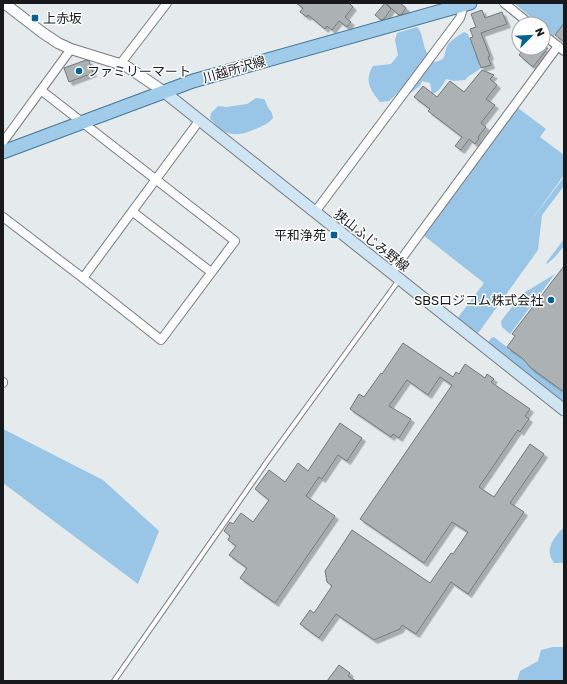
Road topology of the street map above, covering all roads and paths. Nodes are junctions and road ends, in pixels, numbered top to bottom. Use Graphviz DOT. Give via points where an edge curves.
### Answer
graph roads {
  1 [pos="4,3"];
  2 [pos="167,3"];
  3 [pos="504,3"];
  4 [pos="467,4"];
  5 [pos="520,16"];
  6 [pos="551,41"];
  7 [pos="71,49"];
  8 [pos="561,49"];
  9 [pos="121,63"];
  10 [pos="42,91"];
  11 [pos="163,91"];
  12 [pos="199,121"];
  13 [pos="82,122"];
  14 [pos="3,142"];
  15 [pos="3,152"];
  16 [pos="156,179"];
  17 [pos="133,212"];
  18 [pos="315,212"];
  19 [pos="3,217"];
  20 [pos="211,272"];
  21 [pos="395,276"];
  22 [pos="83,278"];
  23 [pos="564,410"];
  24 [pos="114,681"];
  1 -- 7 [label="street" via="43,33"];
  2 -- 9 [label="street"];
  3 -- 5 [label="street"];
  4 -- 11 [label="main road, 川越所沢線" via="228,70"];
  4 -- 18 [label="street" via="460,18"];
  6 -- 8 [label="street"];
  7 -- 9 [label="street"];
  7 -- 10 [label="street"];
  8 -- 21 [label="street"];
  9 -- 11 [label="street"];
  10 -- 13 [label="street"];
  10 -- 14 [label="street"];
  11 -- 12 [label="main road, 狭山ふじみ野線"];
  11 -- 13 [label="main road, 川越所沢線"];
  12 -- 16 [label="street"];
  12 -- 18 [label="main road, 狭山ふじみ野線"];
  13 -- 15 [label="main road, 川越所沢線"];
  13 -- 16 [label="street"];
  16 -- 17 [label="street"];
  16 -- 20 [label="street" via="235,241"];
  17 -- 20 [label="street"];
  17 -- 22 [label="street"];
  18 -- 21 [label="main road, 狭山ふじみ野線"];
  19 -- 22 [label="street"];
  20 -- 22 [label="street" via="161,340"];
  21 -- 23 [label="main road, 狭山ふじみ野線"];
  21 -- 24 [label="lane"];
}
